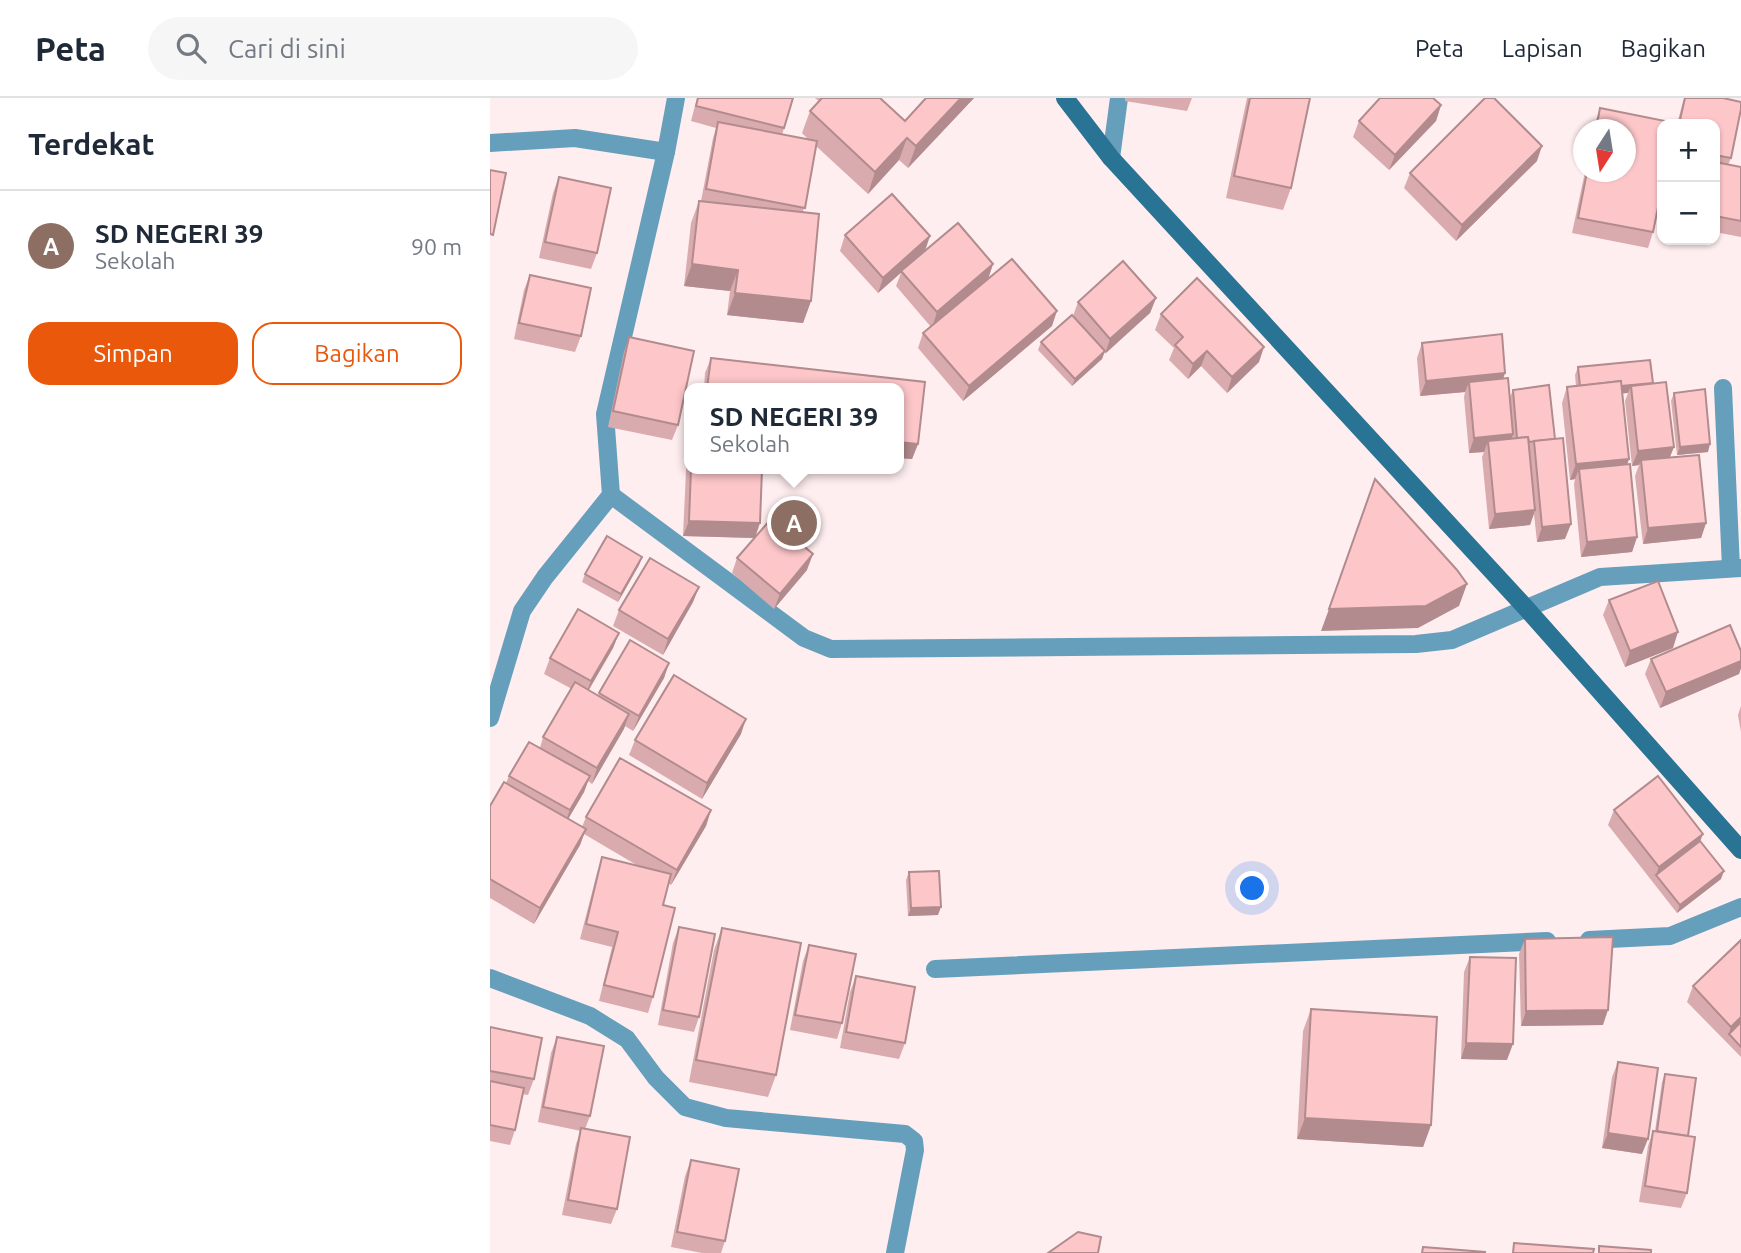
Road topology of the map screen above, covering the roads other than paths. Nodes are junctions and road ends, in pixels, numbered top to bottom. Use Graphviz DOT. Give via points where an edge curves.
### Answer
graph roads {
  1 [pos="676,98"];
  2 [pos="1065,98"];
  3 [pos="1119,98"];
  4 [pos="490,143"];
  5 [pos="666,152"];
  6 [pos="1111,158"];
  7 [pos="1723,388"];
  8 [pos="611,495"];
  9 [pos="1736,568"];
  10 [pos="1526,608"];
  11 [pos="490,718"];
  12 [pos="1741,850"];
  13 [pos="1741,907"];
  14 [pos="935,969"];
  15 [pos="490,978"];
  16 [pos="895,1253"];
  1 -- 5 [label="street"];
  2 -- 6 [label="main road"];
  3 -- 6 [label="street"];
  4 -- 5 [label="street" via="575,138"];
  5 -- 8 [label="street" via="605,414"];
  6 -- 10 [label="main road"];
  7 -- 9 [label="street"];
  8 -- 10 [label="street" via="804,638 831,649 1416,644 1451,640"];
  8 -- 11 [label="street" via="522,611"];
  9 -- 10 [label="street" via="1600,577"];
  10 -- 12 [label="main road"];
  13 -- 14 [label="street" via="1670,936"];
  15 -- 16 [label="street" via="590,1016 627,1039 656,1079 685,1107 726,1118 905,1134 914,1141 915,1150"];
}
